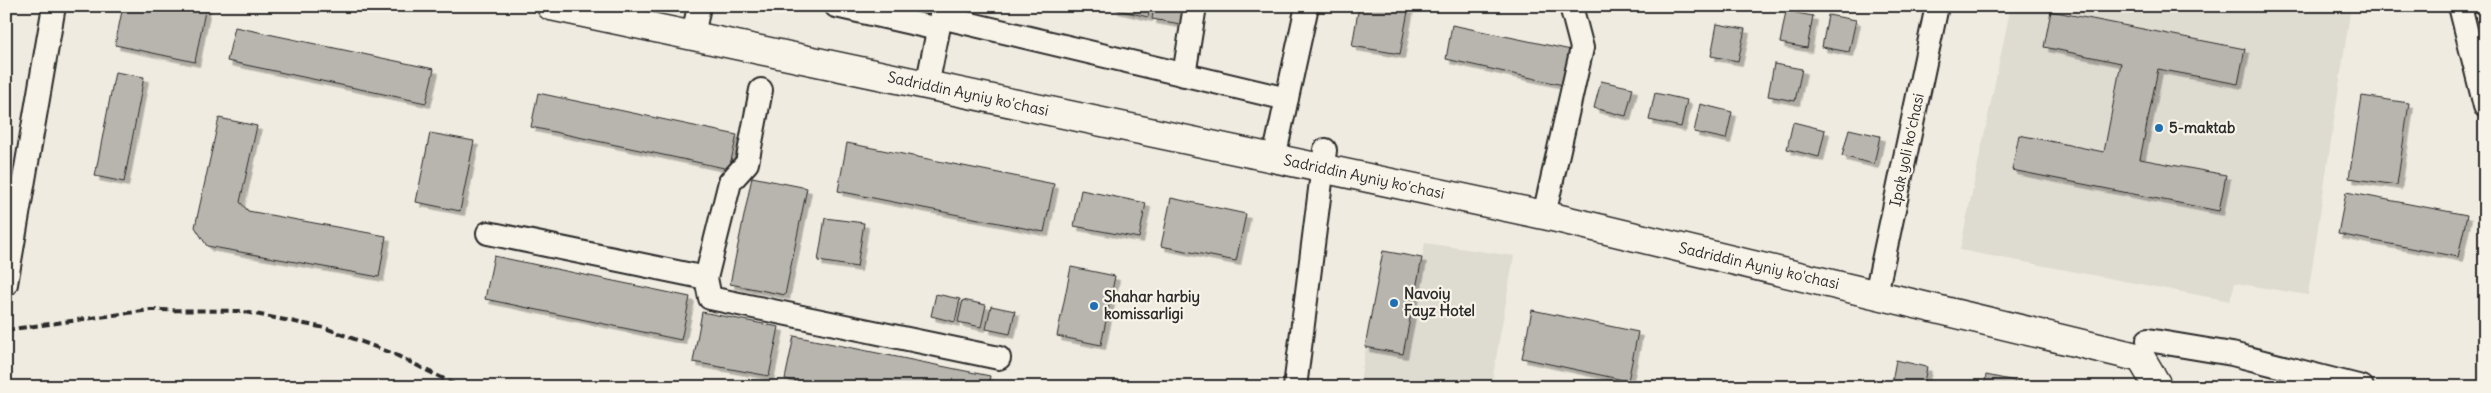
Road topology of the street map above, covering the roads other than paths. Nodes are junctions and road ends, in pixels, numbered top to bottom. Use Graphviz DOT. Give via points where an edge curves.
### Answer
graph roads {
  1 [pos="54,6"];
  2 [pos="551,6"];
  3 [pos="631,6"];
  4 [pos="836,6"];
  5 [pos="1195,6"];
  6 [pos="1307,6"];
  7 [pos="1571,6"];
  8 [pos="1937,6"];
  9 [pos="2460,6"];
  10 [pos="941,18"];
  11 [pos="696,21"];
  12 [pos="1184,75"];
  13 [pos="929,78"];
  14 [pos="761,90"];
  15 [pos="1287,100"];
  16 [pos="2485,106"];
  17 [pos="1276,148"];
  18 [pos="1323,159"];
  19 [pos="1546,207"];
  20 [pos="488,233"];
  21 [pos="706,278"];
  22 [pos="6,284"];
  23 [pos="1878,285"];
  24 [pos="2145,349"];
  25 [pos="999,358"];
  26 [pos="1295,387"];
  27 [pos="2158,387"];
  28 [pos="2176,387"];
  29 [pos="2362,387"];
  1 -- 22 [label="street"];
  2 -- 11 [label="main road, Sadriddin Ayniy ko'chasi"];
  3 -- 11 [label="main road, Sadriddin Ayniy ko'chasi"];
  4 -- 10 [label="street"];
  5 -- 12 [label="street"];
  6 -- 15 [label="street"];
  7 -- 19 [label="street" via="1582,48"];
  8 -- 23 [label="street, Ipak yoli ko'chasi"];
  9 -- 16 [label="street"];
  10 -- 12 [label="street"];
  10 -- 13 [label="street"];
  11 -- 13 [label="main road, Sadriddin Ayniy ko'chasi"];
  12 -- 15 [label="street"];
  13 -- 17 [label="main road, Sadriddin Ayniy ko'chasi"];
  14 -- 21 [label="street" via="747,163 730,182"];
  15 -- 17 [label="street"];
  17 -- 18 [label="main road, Sadriddin Ayniy ko'chasi"];
  18 -- 19 [label="main road, Sadriddin Ayniy ko'chasi"];
  18 -- 26 [label="street"];
  19 -- 23 [label="main road, Sadriddin Ayniy ko'chasi"];
  20 -- 21 [label="street"];
  21 -- 25 [label="street" via="710,298"];
  23 -- 24 [label="main road, Sadriddin Ayniy ko'chasi"];
  24 -- 27 [label="main road"];
  24 -- 28 [label="main road"];
  24 -- 29 [label="street" via="2232,354"];
}
